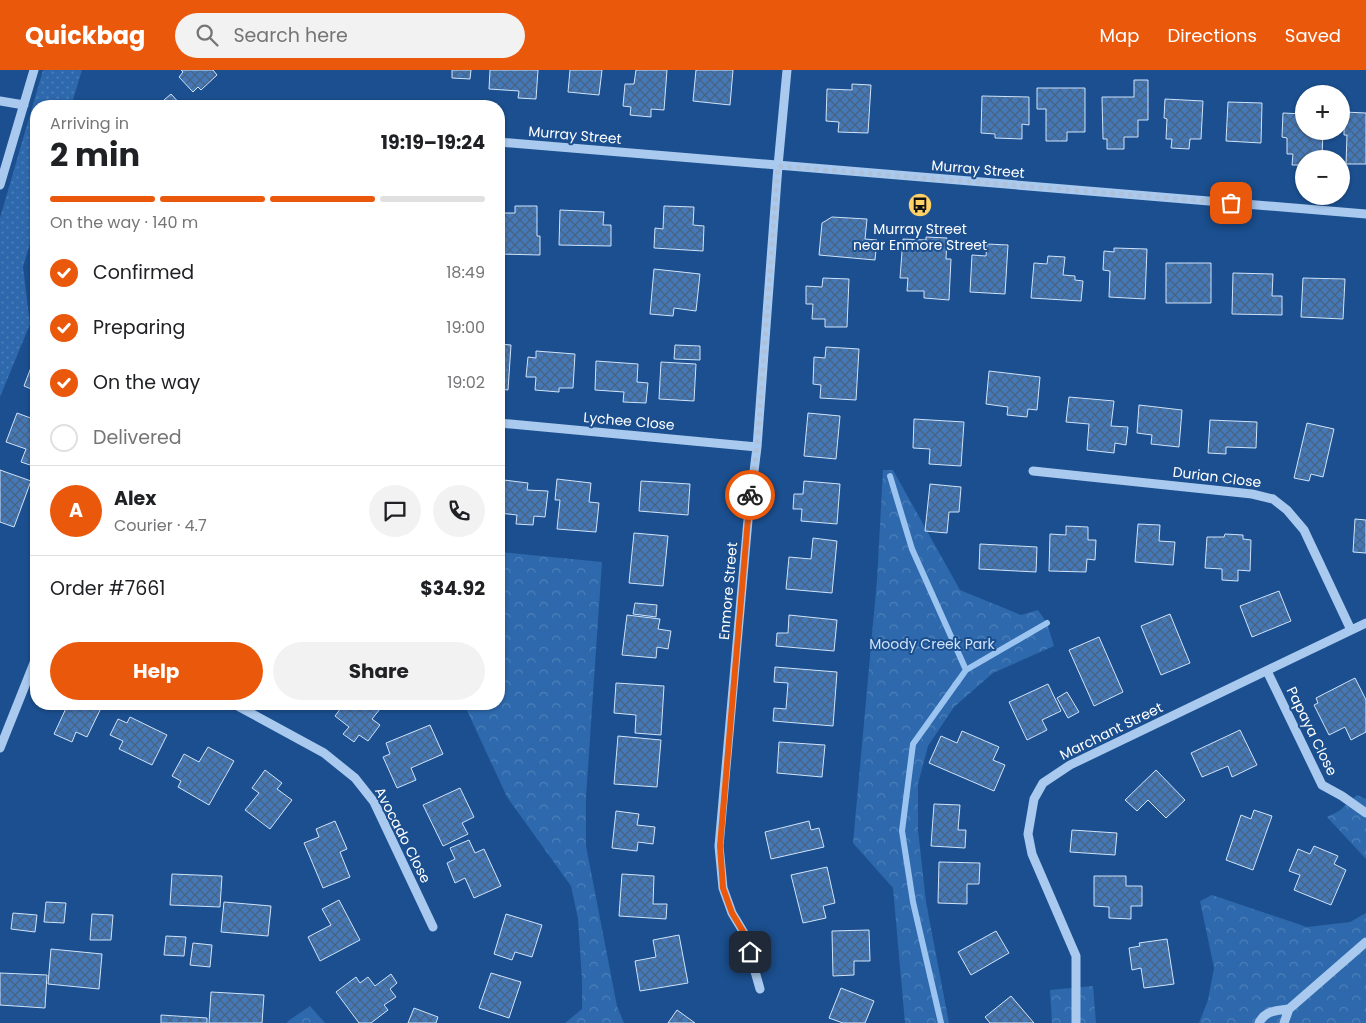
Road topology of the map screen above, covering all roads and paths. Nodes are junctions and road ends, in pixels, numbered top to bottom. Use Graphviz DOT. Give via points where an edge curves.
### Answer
graph roads {
  1 [pos="34,70"];
  2 [pos="787,70"];
  3 [pos="0,101"];
  4 [pos="24,105"];
  5 [pos="505,143"];
  6 [pos="778,166"];
  7 [pos="0,185"];
  8 [pos="1366,214"];
  9 [pos="505,424"];
  10 [pos="757,447"];
  11 [pos="1032,471"];
  12 [pos="1366,623"];
  13 [pos="1351,630"];
  14 [pos="1267,671"];
  15 [pos="30,673"];
  16 [pos="245,710"];
  17 [pos="0,748"];
  18 [pos="1366,813"];
  19 [pos="433,927"];
  20 [pos="1366,942"];
  21 [pos="760,989"];
  22 [pos="1289,1009"];
  23 [pos="1076,1023"];
  24 [pos="1259,1023"];
  25 [pos="1284,1023"];
  1 -- 4 [label="street"];
  2 -- 6 [label="street, Enmore Street"];
  3 -- 4 [label="street"];
  4 -- 7 [label="street"];
  5 -- 6 [label="street, Murray Street"];
  6 -- 8 [label="street, Murray Street"];
  6 -- 10 [label="street, Enmore Street"];
  9 -- 10 [label="street, Lychee Close"];
  10 -- 21 [label="street, Enmore Street" via="720,846 723,888 744,933"];
  11 -- 13 [label="street, Durian Close" via="1252,494 1273,499 1304,530"];
  12 -- 13 [label="street, Marchant Street"];
  13 -- 14 [label="street, Marchant Street"];
  14 -- 18 [label="street, Papaya Close" via="1322,785"];
  14 -- 23 [label="street, Marchant Street" via="1070,765 1043,783 1034,799 1028,834 1032,854 1076,956"];
  15 -- 17 [label="street"];
  16 -- 19 [label="street, Avocado Close" via="324,753 355,778 374,802"];
  20 -- 22 [label="street"];
  22 -- 24 [label="street" via="1267,1013"];
  22 -- 25 [label="street"];
}
